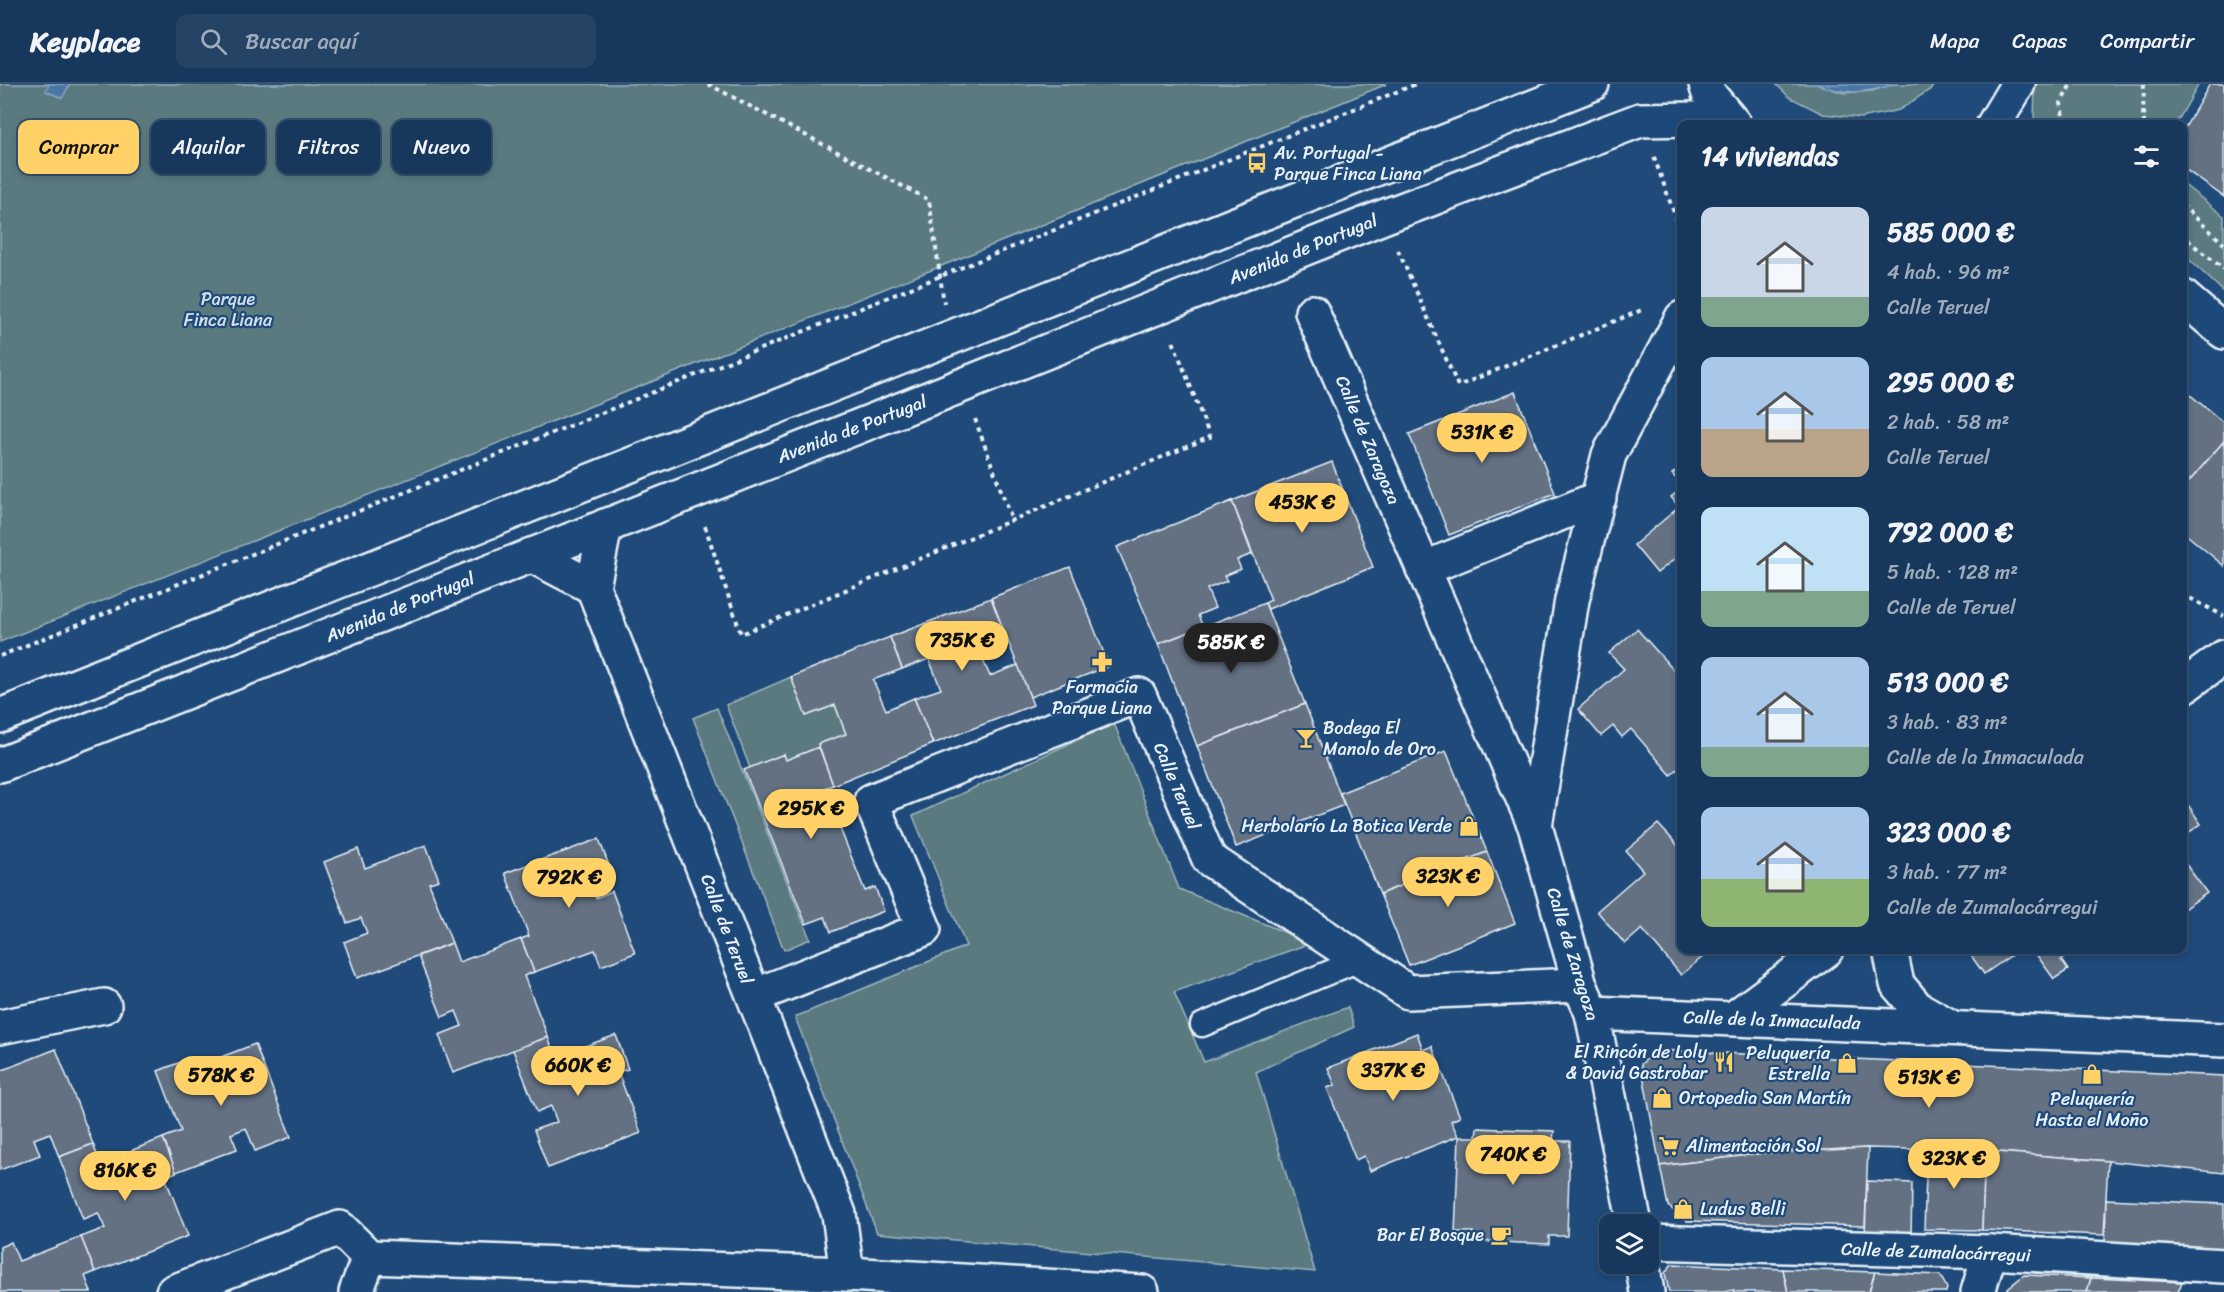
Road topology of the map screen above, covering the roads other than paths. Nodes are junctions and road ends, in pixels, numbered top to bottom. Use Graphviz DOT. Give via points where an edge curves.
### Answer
graph roads {
  1 [pos="1592,84"];
  2 [pos="1706,84"];
  3 [pos="2018,84"];
  4 [pos="1698,120"];
  5 [pos="1731,120"];
  6 [pos="1996,120"];
  7 [pos="2187,300"];
  8 [pos="1312,312"];
  9 [pos="1677,327"];
  10 [pos="2224,332"];
  11 [pos="1599,498"];
  12 [pos="605,526"];
  13 [pos="531,555"];
  14 [pos="1423,569"];
  15 [pos="593,587"];
  16 [pos="2223,663"];
  17 [pos="2187,685"];
  18 [pos="0,716"];
  19 [pos="0,765"];
  20 [pos="1535,826"];
  21 [pos="1821,954"];
  22 [pos="1891,954"];
  23 [pos="1359,960"];
  24 [pos="754,996"];
  25 [pos="1586,999"];
  26 [pos="105,1006"];
  27 [pos="1734,1018"];
  28 [pos="1202,1025"];
  29 [pos="0,1027"];
  30 [pos="1951,1027"];
  31 [pos="2224,1040"];
  32 [pos="1633,1214"];
  33 [pos="1659,1242"];
  34 [pos="1990,1252"];
  35 [pos="369,1257"];
  36 [pos="847,1274"];
  37 [pos="1644,1274"];
  38 [pos="2210,1274"];
  39 [pos="173,1292"];
  40 [pos="356,1292"];
  41 [pos="1142,1292"];
  42 [pos="1647,1292"];
  43 [pos="1978,1292"];
  1 -- 18 [label="street"];
  2 -- 5 [label="street" via="1709,94"];
  3 -- 6 [label="street"];
  4 -- 12 [label="street, Avenida de Portugal" via="1640,120 1383,217"];
  7 -- 10 [label="street"];
  8 -- 14 [label="street, Calle de Zaragoza"];
  9 -- 11 [label="street, Calle de Zaragoza" via="1609,456"];
  11 -- 14 [label="street"];
  11 -- 20 [label="street, Calle de Zaragoza" via="1572,600"];
  12 -- 13 [label="street, Avenida de Portugal"];
  12 -- 15 [label="street"];
  13 -- 15 [label="street"];
  13 -- 19 [label="street, Avenida de Portugal"];
  14 -- 20 [label="street, Calle de Zaragoza"];
  15 -- 24 [label="street, Calle de Teruel"];
  16 -- 17 [label="street"];
  20 -- 25 [label="street, Calle de Zaragoza"];
  21 -- 27 [label="street"];
  22 -- 30 [label="street, Calle de la Inmaculada" via="1897,984 1917,1008"];
  23 -- 24 [label="street, Calle Teruel" via="1209,859 1138,695 871,801 924,929"];
  23 -- 25 [label="street, Calle Teruel" via="1408,992"];
  23 -- 28 [label="lane"];
  24 -- 36 [label="street, Calle de Teruel" via="839,1214"];
  25 -- 27 [label="street, Calle de la Inmaculada"];
  25 -- 32 [label="street, Calle de Zaragoza"];
  26 -- 29 [label="street"];
  27 -- 30 [label="street, Calle de la Inmaculada"];
  30 -- 31 [label="street, Calle de la Inmaculada"];
  33 -- 34 [label="street, Calle de Zumalacárregui"];
  34 -- 38 [label="street, Calle de Zumalacárregui"];
  34 -- 43 [label="street"];
  35 -- 36 [label="street"];
  35 -- 39 [label="street" via="340,1228"];
  35 -- 40 [label="street"];
  36 -- 41 [label="street"];
  37 -- 42 [label="street"];
}
